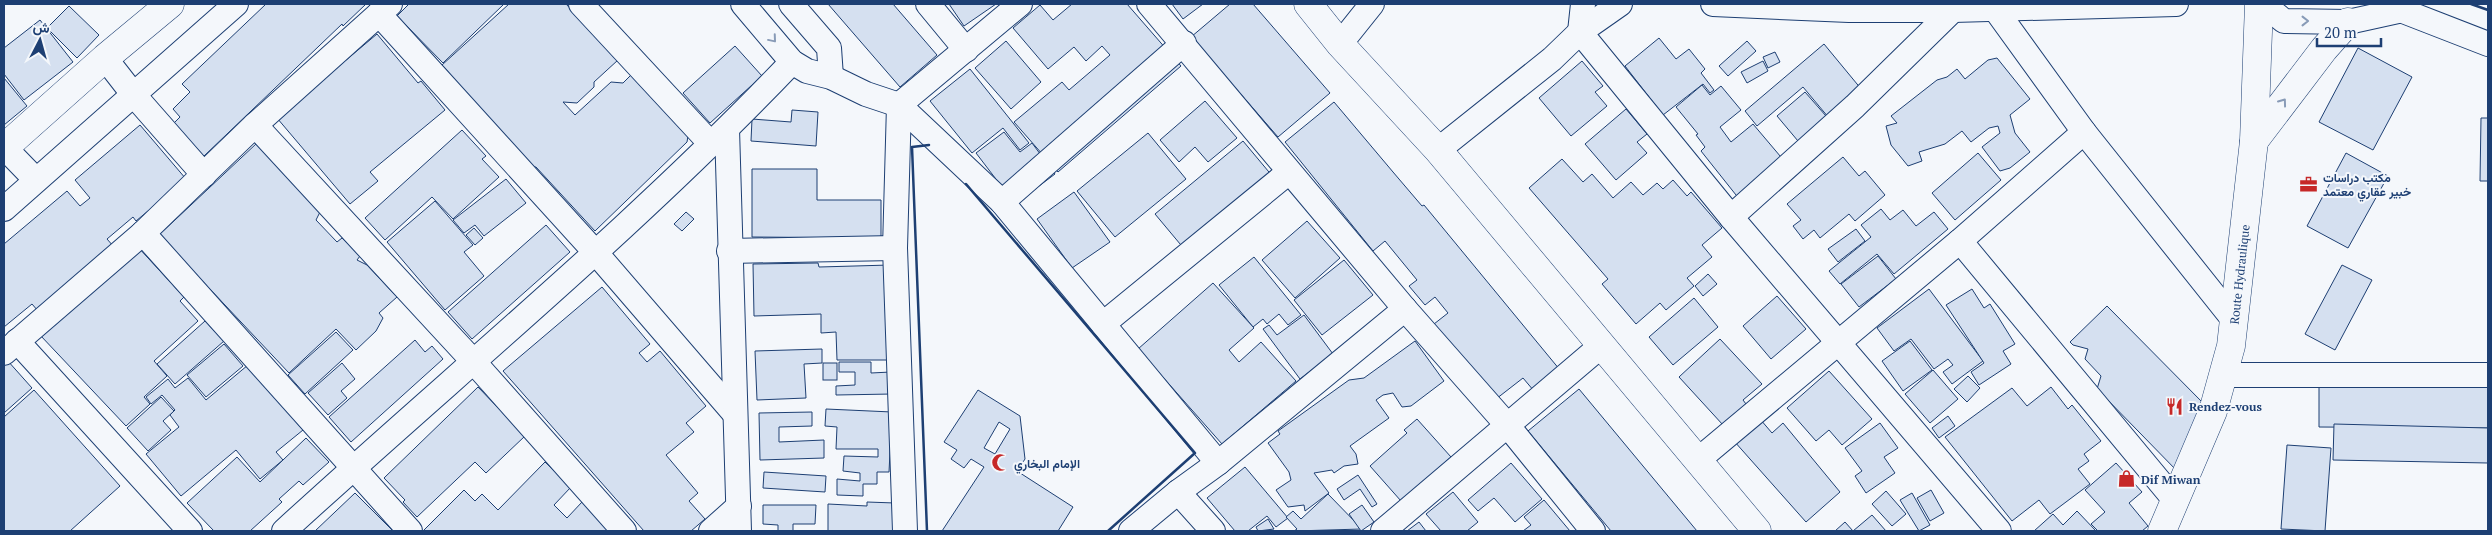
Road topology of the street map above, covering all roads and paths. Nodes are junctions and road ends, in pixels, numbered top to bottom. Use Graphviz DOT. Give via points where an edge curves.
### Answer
graph roads {
  1 [pos="170,4"];
  2 [pos="236,4"];
  3 [pos="580,4"];
  4 [pos="743,4"];
  5 [pos="791,4"];
  6 [pos="928,4"];
  7 [pos="1020,4"];
  8 [pos="1149,4"];
  9 [pos="1308,4"];
  10 [pos="1372,4"];
  11 [pos="1583,4"];
  12 [pos="1620,4"];
  13 [pos="1713,4"];
  14 [pos="2160,4"];
  15 [pos="2176,4"];
  16 [pos="2259,4"];
  17 [pos="2263,4"];
  18 [pos="1849,7"];
  19 [pos="2004,7"];
  20 [pos="2392,7"];
  21 [pos="384,9"];
  22 [pos="1953,10"];
  23 [pos="2348,22"];
  24 [pos="1580,32"];
  25 [pos="1184,43"];
  26 [pos="1340,44"];
  27 [pos="2488,44"];
  28 [pos="966,50"];
  29 [pos="105,58"];
  30 [pos="792,62"];
  31 [pos="831,76"];
  32 [pos="133,94"];
  33 [pos="899,105"];
  34 [pos="255,125"];
  35 [pos="2084,132"];
  36 [pos="719,137"];
  37 [pos="2254,141"];
  38 [pos="4,147"];
  39 [pos="1438,150"];
  40 [pos="1289,172"];
  41 [pos="204,175"];
  42 [pos="36,180"];
  43 [pos="1002,202"];
  44 [pos="4,209"];
  45 [pos="1731,216"];
  46 [pos="144,233"];
  47 [pos="1960,241"];
  48 [pos="895,248"];
  49 [pos="729,251"];
  50 [pos="596,253"];
  51 [pos="1405,309"];
  52 [pos="2233,318"];
  53 [pos="1103,324"];
  54 [pos="1838,342"];
  55 [pos="1602,346"];
  56 [pos="10,347"];
  57 [pos="473,361"];
  58 [pos="2223,375"];
  59 [pos="2488,375"];
  60 [pos="734,412"];
  61 [pos="1508,426"];
  62 [pos="1698,460"];
  63 [pos="1218,463"];
  64 [pos="354,467"];
  65 [pos="1178,492"];
  66 [pos="2174,499"];
  67 [pos="739,506"];
  68 [pos="190,531"];
  69 [pos="284,531"];
  70 [pos="410,531"];
  71 [pos="624,531"];
  72 [pos="711,531"];
  73 [pos="739,531"];
  74 [pos="905,531"];
  75 [pos="1131,531"];
  76 [pos="1213,531"];
  77 [pos="1383,531"];
  78 [pos="1593,531"];
  79 [pos="1757,531"];
  80 [pos="1999,531"];
  81 [pos="2162,531"];
  1 -- 29 [label="main road"];
  2 -- 32 [label="street"];
  3 -- 36 [label="street"];
  4 -- 30 [label="street, one-way"];
  5 -- 31 [label="street" via="829,48"];
  6 -- 28 [label="street"];
  7 -- 28 [label="street"];
  8 -- 25 [label="street"];
  9 -- 26 [label="main road"];
  10 -- 26 [label="street"];
  11 -- 24 [label="street"];
  12 -- 24 [label="street"];
  13 -- 18 [label="street"];
  14 -- 15 [label="street"];
  14 -- 19 [label="street"];
  16 -- 37 [label="main road, Route Hydraulique"];
  17 -- 23 [label="street, one-way" via="2284,21"];
  18 -- 22 [label="street"];
  19 -- 22 [label="street"];
  19 -- 35 [label="street"];
  20 -- 23 [label="street"];
  20 -- 27 [label="street"];
  21 -- 34 [label="street"];
  21 -- 50 [label="street"];
  22 -- 45 [label="street" via="1855,106"];
  37 -- 23 [label="main road, one-way"];
  24 -- 39 [label="street" via="1552,59"];
  24 -- 45 [label="street"];
  25 -- 40 [label="street"];
  25 -- 43 [label="street"];
  26 -- 39 [label="main road"];
  28 -- 33 [label="street"];
  29 -- 32 [label="street"];
  29 -- 38 [label="main road"];
  30 -- 31 [label="street" via="807,71"];
  30 -- 36 [label="street"];
  31 -- 33 [label="street" via="866,94"];
  32 -- 41 [label="street"];
  32 -- 42 [label="street"];
  33 -- 43 [label="street"];
  33 -- 48 [label="street"];
  34 -- 41 [label="street"];
  34 -- 57 [label="street"];
  35 -- 47 [label="street"];
  35 -- 52 [label="street"];
  36 -- 49 [label="street"];
  36 -- 50 [label="street"];
  37 -- 52 [label="main road, Route Hydraulique"];
  38 -- 42 [label="street"];
  39 -- 55 [label="main road"];
  40 -- 51 [label="street"];
  40 -- 53 [label="street"];
  41 -- 46 [label="street"];
  42 -- 44 [label="street"];
  43 -- 53 [label="street"];
  45 -- 54 [label="street"];
  46 -- 56 [label="street"];
  46 -- 64 [label="street"];
  47 -- 54 [label="street"];
  47 -- 66 [label="street"];
  48 -- 49 [label="street"];
  48 -- 74 [label="street"];
  49 -- 60 [label="street"];
  50 -- 57 [label="street"];
  50 -- 60 [label="street"];
  51 -- 61 [label="street"];
  51 -- 63 [label="street"];
  52 -- 58 [label="main road, Route Hydraulique"];
  53 -- 63 [label="street"];
  54 -- 62 [label="street"];
  54 -- 80 [label="street"];
  55 -- 61 [label="street"];
  55 -- 62 [label="main road"];
  56 -- 68 [label="street"];
  57 -- 64 [label="street"];
  57 -- 71 [label="street"];
  58 -- 59 [label="street"];
  58 -- 66 [label="main road, Route Hydraulique" via="2213,412"];
  60 -- 67 [label="street"];
  61 -- 77 [label="street"];
  61 -- 78 [label="street"];
  62 -- 79 [label="main road"];
  63 -- 65 [label="street"];
  64 -- 69 [label="street"];
  64 -- 70 [label="street"];
  65 -- 75 [label="street"];
  65 -- 76 [label="street"];
  66 -- 81 [label="main road, Route Hydraulique"];
  67 -- 72 [label="street"];
  67 -- 73 [label="street"];
}
